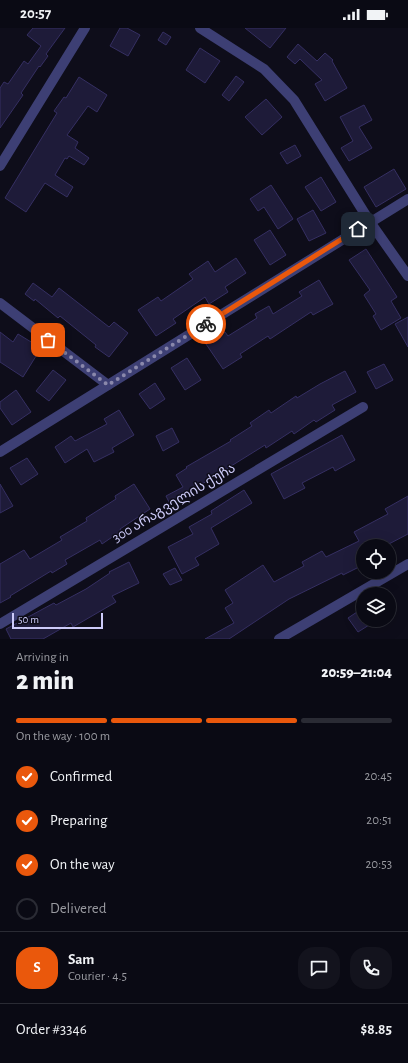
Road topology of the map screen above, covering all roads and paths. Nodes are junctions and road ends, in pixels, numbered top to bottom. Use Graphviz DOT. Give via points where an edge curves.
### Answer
graph roads {
  1 [pos="85,28"];
  2 [pos="200,28"];
  3 [pos="0,166"];
  4 [pos="408,199"];
  5 [pos="370,222"];
  6 [pos="408,276"];
  7 [pos="0,303"];
  8 [pos="108,385"];
  9 [pos="362,407"];
  10 [pos="0,452"];
  11 [pos="408,564"];
  12 [pos="0,624"];
  13 [pos="279,639"];
  1 -- 3 [label="street"];
  2 -- 5 [label="street" via="264,69 294,100"];
  4 -- 5 [label="street"];
  5 -- 6 [label="street"];
  5 -- 8 [label="street"];
  7 -- 8 [label="street"];
  8 -- 10 [label="street"];
  9 -- 12 [label="street, 300 არაგველის ქუჩა"];
  11 -- 13 [label="street"];
}
